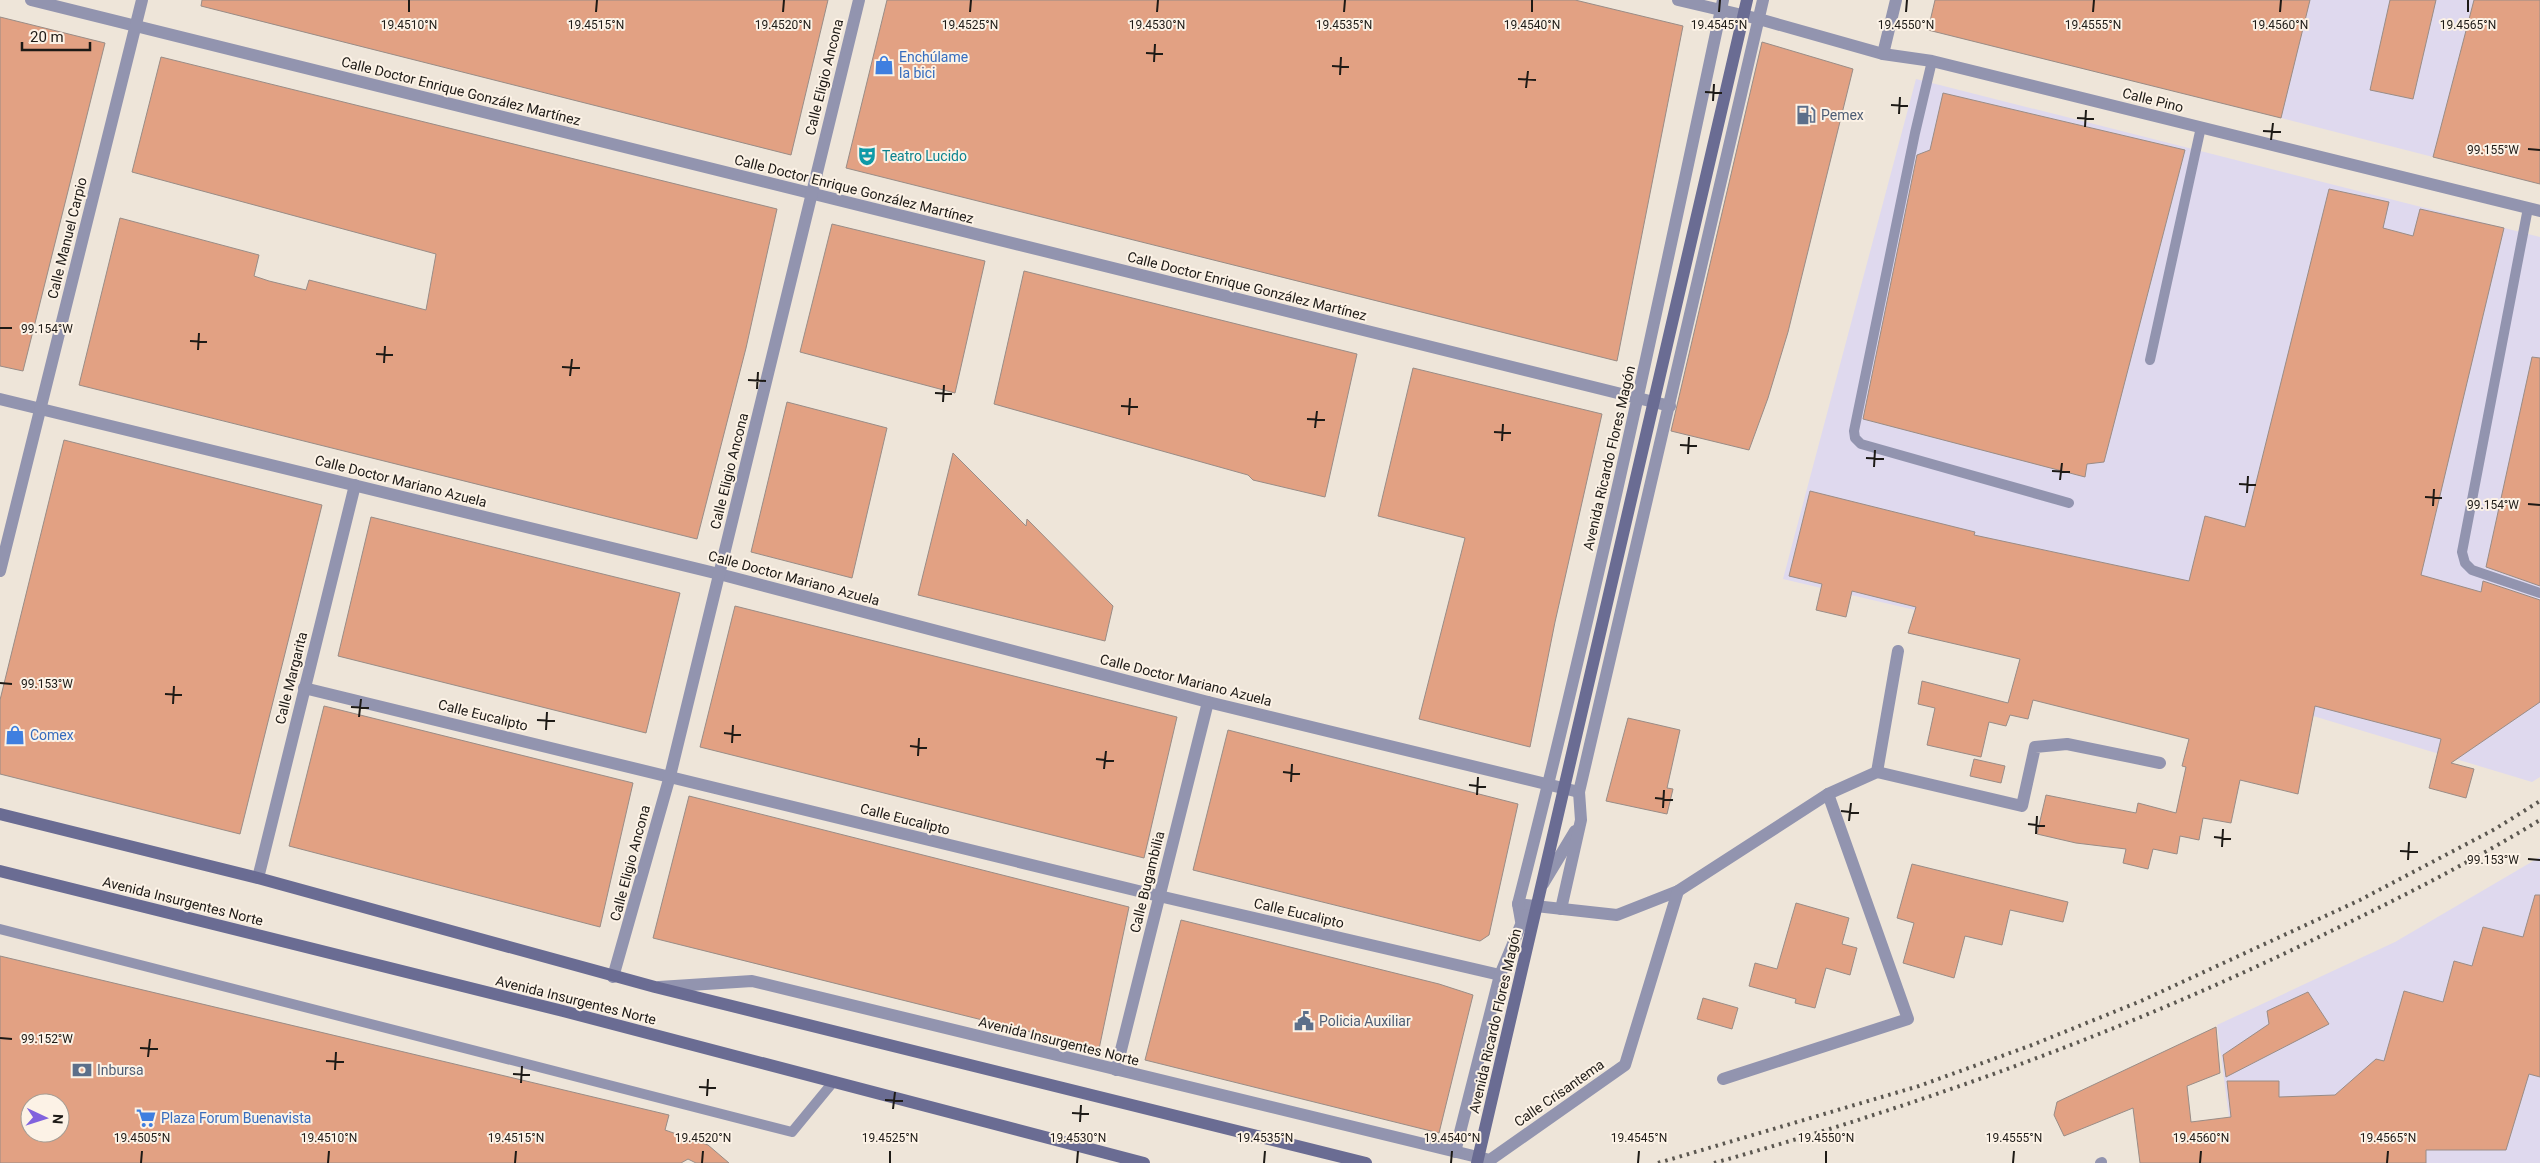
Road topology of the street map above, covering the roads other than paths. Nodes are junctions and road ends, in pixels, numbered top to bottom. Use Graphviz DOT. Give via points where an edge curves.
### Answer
graph roads {
  1 [pos="31,0"];
  2 [pos="142,0"];
  3 [pos="859,0"];
  4 [pos="1678,0"];
  5 [pos="1747,0"];
  6 [pos="1763,0"];
  7 [pos="1896,0"];
  8 [pos="1722,5"];
  9 [pos="1759,19"];
  10 [pos="136,26"];
  11 [pos="1882,54"];
  12 [pos="1932,61"];
  13 [pos="2201,128"];
  14 [pos="811,194"];
  15 [pos="2534,210"];
  16 [pos="2150,360"];
  17 [pos="1639,398"];
  18 [pos="0,399"];
  19 [pos="1670,406"];
  20 [pos="40,409"];
  21 [pos="354,485"];
  22 [pos="2069,503"];
  23 [pos="0,571"];
  24 [pos="719,574"];
  25 [pos="2540,593"];
  26 [pos="1898,651"];
  27 [pos="304,688"];
  28 [pos="1208,702"];
  29 [pos="2160,763"];
  30 [pos="1877,772"];
  31 [pos="670,776"];
  32 [pos="1549,785"];
  33 [pos="1579,792"];
  34 [pos="1828,794"];
  35 [pos="0,814"];
  36 [pos="1582,820"];
  37 [pos="0,871"];
  38 [pos="258,878"];
  39 [pos="1678,891"];
  40 [pos="1159,896"];
  41 [pos="1524,904"];
  42 [pos="1561,909"];
  43 [pos="0,929"];
  44 [pos="1500,975"];
  45 [pos="613,977"];
  46 [pos="655,987"];
  47 [pos="1116,1070"];
  48 [pos="1723,1079"];
  49 [pos="834,1081"];
  50 [pos="1454,1152"];
  51 [pos="1144,1163"];
  52 [pos="1366,1163"];
  53 [pos="1477,1163"];
  1 -- 10 [label="street, Calle Doctor Enrique González Martínez"];
  2 -- 10 [label="street, Calle Manuel Carpio"];
  3 -- 14 [label="street, Calle Eligio Ancona"];
  4 -- 8 [label="street, Calle Pino"];
  5 -- 53 [label="main road, Avenida Ricardo Flores Magón, bridge"];
  6 -- 9 [label="street"];
  7 -- 11 [label="street"];
  8 -- 9 [label="street, Calle Pino"];
  8 -- 17 [label="street, Avenida Ricardo Flores Magón"];
  9 -- 11 [label="street, Calle Pino"];
  9 -- 19 [label="street"];
  10 -- 14 [label="street, Calle Doctor Enrique González Martínez"];
  10 -- 20 [label="street, Calle Manuel Carpio"];
  11 -- 12 [label="street, Calle Pino"];
  12 -- 13 [label="street, Calle Pino"];
  12 -- 22 [label="lane" via="1854,430 1855,438 1861,444"];
  13 -- 15 [label="street, Calle Pino"];
  13 -- 16 [label="lane"];
  14 -- 17 [label="street, Calle Doctor Enrique González Martínez"];
  14 -- 24 [label="street, Calle Eligio Ancona"];
  15 -- 25 [label="lane" via="2462,552 2465,563 2472,570"];
  17 -- 19 [label="street, Calle Doctor Enrique González Martínez"];
  17 -- 32 [label="street, Avenida Ricardo Flores Magón"];
  18 -- 20 [label="street, Calle Doctor Mariano Azuela"];
  19 -- 33 [label="street"];
  20 -- 21 [label="street, Calle Doctor Mariano Azuela"];
  20 -- 23 [label="street, Calle Manuel Carpio"];
  21 -- 24 [label="street, Calle Doctor Mariano Azuela"];
  21 -- 27 [label="street, Calle Margarita"];
  24 -- 28 [label="street, Calle Doctor Mariano Azuela"];
  24 -- 31 [label="street, Calle Eligio Ancona"];
  26 -- 30 [label="street"];
  27 -- 31 [label="street, Calle Eucalipto"];
  27 -- 38 [label="street, Calle Margarita"];
  28 -- 32 [label="street, Calle Doctor Mariano Azuela"];
  28 -- 40 [label="street, Calle Bugambilia"];
  29 -- 30 [label="street" via="2067,744 2035,747 2022,806"];
  30 -- 34 [label="street"];
  31 -- 40 [label="street, Calle Eucalipto"];
  31 -- 45 [label="street, Calle Eligio Ancona"];
  32 -- 33 [label="street, Calle Doctor Mariano Azuela"];
  32 -- 41 [label="street, Avenida Ricardo Flores Magón"];
  33 -- 36 [label="street"];
  34 -- 39 [label="street"];
  34 -- 48 [label="street" via="1908,1019"];
  35 -- 38 [label="main road, Avenida Insurgentes Norte"];
  36 -- 41 [label="street"];
  36 -- 42 [label="street"];
  37 -- 49 [label="main road, Avenida Insurgentes Norte"];
  38 -- 45 [label="main road, Avenida Insurgentes Norte"];
  39 -- 42 [label="street" via="1617,915"];
  39 -- 50 [label="street, Calle Crisantema" via="1625,1066 1490,1160"];
  40 -- 44 [label="street, Calle Eucalipto"];
  40 -- 47 [label="street, Calle Bugambilia"];
  41 -- 42 [label="street"];
  41 -- 44 [label="street, Avenida Ricardo Flores Magón" via="1521,922"];
  43 -- 49 [label="lane" via="792,1132"];
  44 -- 50 [label="street, Avenida Ricardo Flores Magón"];
  45 -- 46 [label="main road, Avenida Insurgentes Norte"];
  46 -- 47 [label="street, Avenida Insurgentes Norte" via="752,981"];
  46 -- 52 [label="main road, Avenida Insurgentes Norte"];
  47 -- 50 [label="street, Avenida Insurgentes Norte"];
  49 -- 51 [label="main road, Avenida Insurgentes Norte"];
}
